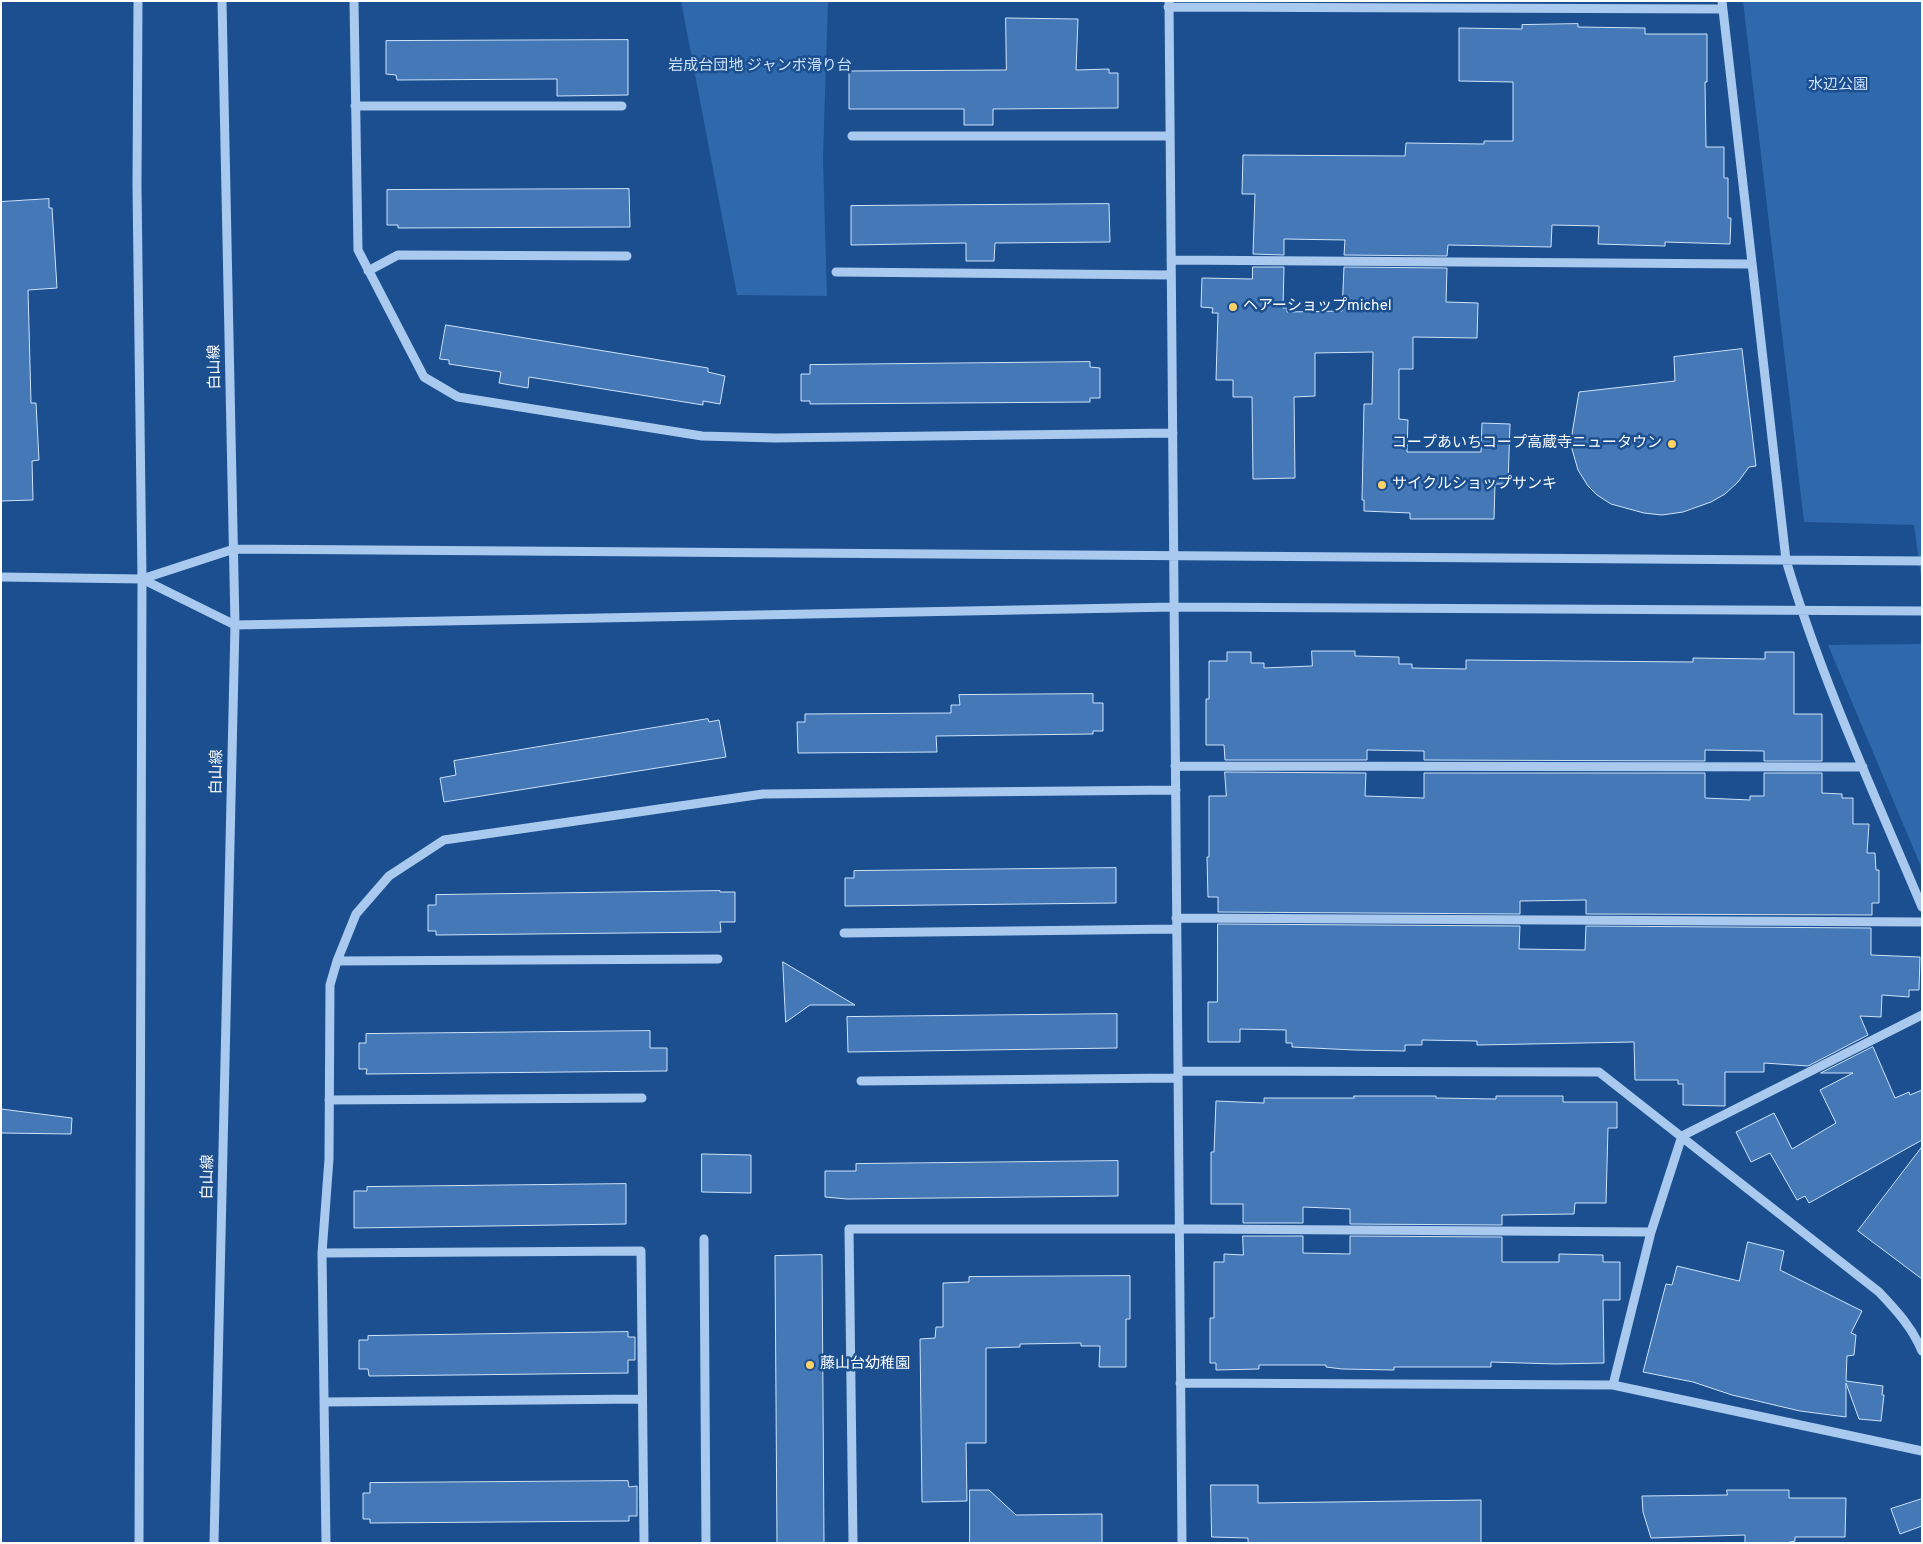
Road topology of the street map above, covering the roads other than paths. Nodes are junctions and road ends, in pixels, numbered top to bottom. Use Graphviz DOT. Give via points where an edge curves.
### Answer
graph roads {
  1 [pos="138,1"];
  2 [pos="222,1"];
  3 [pos="354,1"];
  4 [pos="1168,4"];
  5 [pos="1722,5"];
  6 [pos="356,106"];
  7 [pos="622,106"];
  8 [pos="852,136"];
  9 [pos="1170,136"];
  10 [pos="627,256"];
  11 [pos="1171,260"];
  12 [pos="1750,264"];
  13 [pos="368,271"];
  14 [pos="836,272"];
  15 [pos="1171,275"];
  16 [pos="1173,433"];
  17 [pos="234,549"];
  18 [pos="1172,555"];
  19 [pos="1786,560"];
  20 [pos="1922,561"];
  21 [pos="1,577"];
  22 [pos="142,579"];
  23 [pos="1174,607"];
  24 [pos="1800,610"];
  25 [pos="1922,611"];
  26 [pos="235,625"];
  27 [pos="1175,766"];
  28 [pos="1863,768"];
  29 [pos="1176,790"];
  30 [pos="1922,907"];
  31 [pos="1176,918"];
  32 [pos="1922,922"];
  33 [pos="1177,929"];
  34 [pos="844,932"];
  35 [pos="718,959"];
  36 [pos="337,961"];
  37 [pos="1922,1015"];
  38 [pos="1178,1074"];
  39 [pos="861,1081"];
  40 [pos="642,1098"];
  41 [pos="329,1100"];
  42 [pos="1682,1136"];
  43 [pos="1179,1229"];
  44 [pos="1651,1232"];
  45 [pos="704,1239"];
  46 [pos="322,1253"];
  47 [pos="1922,1350"];
  48 [pos="1180,1383"];
  49 [pos="1613,1384"];
  50 [pos="642,1399"];
  51 [pos="325,1402"];
  52 [pos="1922,1451"];
  53 [pos="139,1543"];
  54 [pos="214,1543"];
  55 [pos="326,1543"];
  56 [pos="644,1543"];
  57 [pos="706,1543"];
  58 [pos="853,1543"];
  59 [pos="1182,1543"];
  1 -- 22 [label="street"];
  2 -- 17 [label="street, 白山線"];
  3 -- 6 [label="street"];
  4 -- 5 [label="street"];
  4 -- 9 [label="street"];
  5 -- 12 [label="street"];
  6 -- 7 [label="street"];
  6 -- 13 [label="street" via="358,250"];
  8 -- 9 [label="street"];
  9 -- 11 [label="street"];
  10 -- 13 [label="street" via="398,255"];
  11 -- 12 [label="street"];
  11 -- 15 [label="street"];
  12 -- 19 [label="street"];
  13 -- 16 [label="street" via="424,378 458,397 702,436"];
  14 -- 15 [label="street"];
  15 -- 16 [label="street"];
  16 -- 18 [label="street"];
  17 -- 18 [label="street"];
  17 -- 22 [label="street"];
  17 -- 26 [label="street, 白山線"];
  18 -- 19 [label="street"];
  18 -- 23 [label="street"];
  19 -- 20 [label="street"];
  19 -- 24 [label="street"];
  21 -- 22 [label="street"];
  22 -- 26 [label="street"];
  22 -- 53 [label="street"];
  23 -- 24 [label="street"];
  23 -- 26 [label="street"];
  23 -- 27 [label="street"];
  24 -- 25 [label="street"];
  24 -- 28 [label="street"];
  26 -- 54 [label="street, 白山線"];
  27 -- 28 [label="street"];
  27 -- 29 [label="street"];
  28 -- 30 [label="street"];
  29 -- 31 [label="street"];
  29 -- 36 [label="street" via="763,794 444,840 389,876 356,914"];
  31 -- 32 [label="street"];
  31 -- 33 [label="street"];
  33 -- 34 [label="street"];
  33 -- 38 [label="street"];
  35 -- 36 [label="street"];
  36 -- 41 [label="street" via="330,985"];
  37 -- 42 [label="street"];
  38 -- 39 [label="street"];
  38 -- 42 [label="street" via="1599,1072"];
  38 -- 43 [label="street"];
  40 -- 41 [label="street"];
  41 -- 46 [label="street" via="329,1159"];
  42 -- 44 [label="street"];
  42 -- 47 [label="street" via="1879,1292 1899,1313"];
  43 -- 44 [label="street"];
  43 -- 48 [label="street"];
  43 -- 58 [label="street" via="849,1230"];
  44 -- 49 [label="street"];
  45 -- 57 [label="street"];
  46 -- 50 [label="street" via="641,1251"];
  46 -- 51 [label="street"];
  48 -- 49 [label="street"];
  48 -- 59 [label="street"];
  49 -- 52 [label="street"];
  50 -- 51 [label="street"];
  50 -- 56 [label="street"];
  51 -- 55 [label="street"];
}
